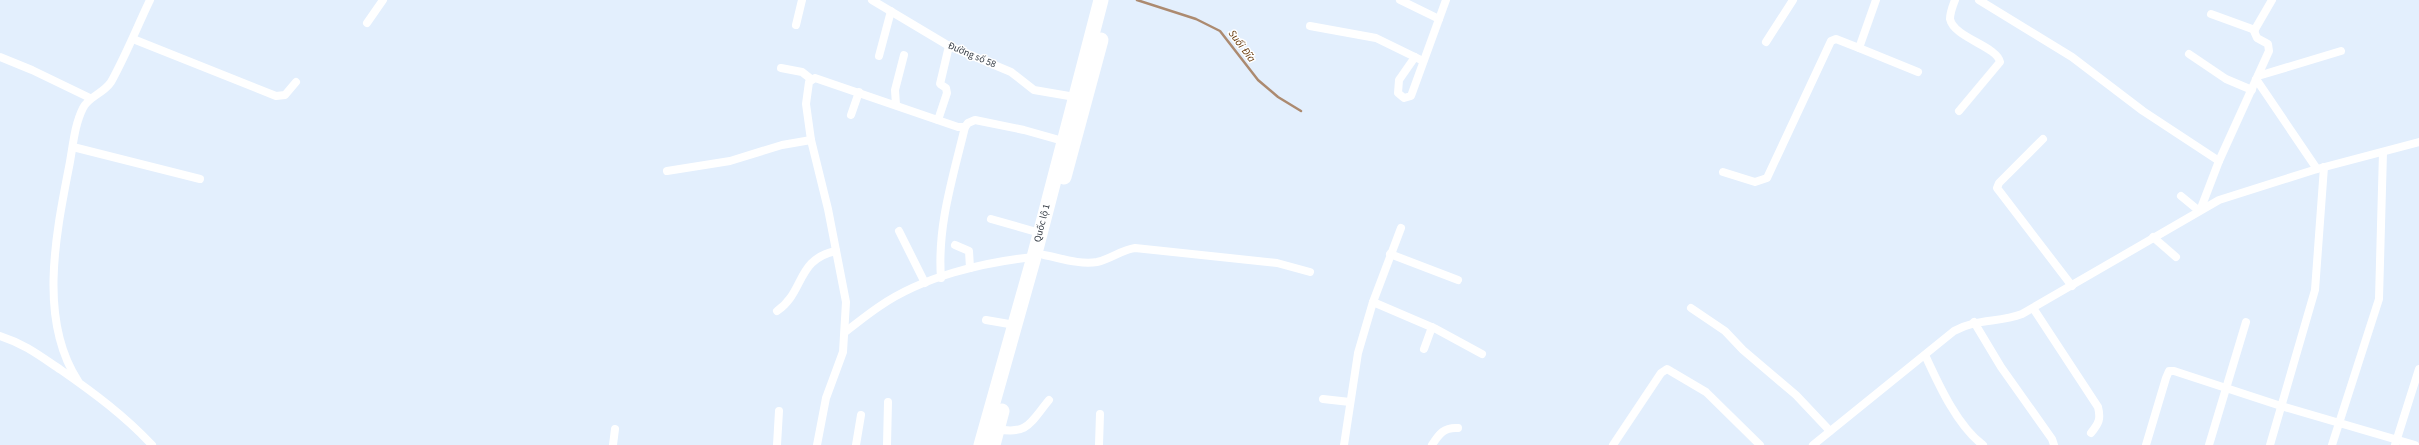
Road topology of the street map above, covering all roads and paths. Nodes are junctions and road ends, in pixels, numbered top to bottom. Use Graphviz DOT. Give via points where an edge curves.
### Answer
graph roads {
  1 [pos="150,0"];
  2 [pos="383,0"];
  3 [pos="802,0"];
  4 [pos="872,0"];
  5 [pos="1400,0"];
  6 [pos="1446,0"];
  7 [pos="1793,0"];
  8 [pos="1876,0"];
  9 [pos="1955,0"];
  10 [pos="1979,0"];
  11 [pos="2272,0"];
  12 [pos="1106,1"];
  13 [pos="891,11"];
  14 [pos="2211,14"];
  15 [pos="1439,19"];
  16 [pos="366,23"];
  17 [pos="796,25"];
  18 [pos="1310,26"];
  19 [pos="2255,30"];
  20 [pos="133,39"];
  21 [pos="1766,42"];
  22 [pos="950,46"];
  23 [pos="1859,48"];
  24 [pos="2341,51"];
  25 [pos="2190,54"];
  26 [pos="904,55"];
  27 [pos="879,56"];
  28 [pos="0,57"];
  29 [pos="1415,57"];
  30 [pos="1424,61"];
  31 [pos="781,68"];
  32 [pos="1918,72"];
  33 [pos="2257,78"];
  34 [pos="811,79"];
  35 [pos="296,82"];
  36 [pos="2252,90"];
  37 [pos="859,92"];
  38 [pos="1075,97"];
  39 [pos="90,98"];
  40 [pos="896,105"];
  41 [pos="1959,111"];
  42 [pos="851,115"];
  43 [pos="938,120"];
  44 [pos="965,127"];
  45 [pos="2043,139"];
  46 [pos="811,140"];
  47 [pos="1063,141"];
  48 [pos="2419,142"];
  49 [pos="73,147"];
  50 [pos="2383,152"];
  51 [pos="2219,161"];
  52 [pos="2320,168"];
  53 [pos="667,171"];
  54 [pos="1723,172"];
  55 [pos="200,179"];
  56 [pos="2181,196"];
  57 [pos="2200,209"];
  58 [pos="991,219"];
  59 [pos="1401,228"];
  60 [pos="899,231"];
  61 [pos="1040,233"];
  62 [pos="2153,237"];
  63 [pos="955,245"];
  64 [pos="836,251"];
  65 [pos="1390,254"];
  66 [pos="1039,256"];
  67 [pos="2176,257"];
  68 [pos="970,268"];
  69 [pos="1310,272"];
  70 [pos="941,278"];
  71 [pos="1458,280"];
  72 [pos="925,283"];
  73 [pos="2072,286"];
  74 [pos="1373,302"];
  75 [pos="1691,308"];
  76 [pos="2033,308"];
  77 [pos="777,311"];
  78 [pos="986,320"];
  79 [pos="1974,322"];
  80 [pos="2246,322"];
  81 [pos="1015,325"];
  82 [pos="1432,327"];
  83 [pos="845,332"];
  84 [pos="0,336"];
  85 [pos="1424,349"];
  86 [pos="1482,354"];
  87 [pos="1925,354"];
  88 [pos="2419,369"];
  89 [pos="78,381"];
  90 [pos="2225,388"];
  91 [pos="1323,399"];
  92 [pos="1049,400"];
  93 [pos="888,402"];
  94 [pos="1350,402"];
  95 [pos="2281,406"];
  96 [pos="779,411"];
  97 [pos="1100,414"];
  98 [pos="861,415"];
  99 [pos="2338,422"];
  100 [pos="1458,428"];
  101 [pos="615,429"];
  102 [pos="996,429"];
  103 [pos="1830,431"];
  104 [pos="2091,433"];
  105 [pos="2396,442"];
  106 [pos="152,445"];
  107 [pos="613,445"];
  108 [pos="777,445"];
  109 [pos="817,445"];
  110 [pos="856,445"];
  111 [pos="887,445"];
  112 [pos="981,445"];
  113 [pos="993,445"];
  114 [pos="1099,445"];
  115 [pos="1347,445"];
  116 [pos="1432,445"];
  117 [pos="1613,445"];
  118 [pos="1760,445"];
  119 [pos="1813,445"];
  120 [pos="1983,445"];
  121 [pos="2054,445"];
  122 [pos="2146,445"];
  123 [pos="2209,445"];
  124 [pos="2270,445"];
  125 [pos="2332,445"];
  126 [pos="2415,445"];
  1 -- 20 [label="street"];
  2 -- 16 [label="street"];
  3 -- 17 [label="street"];
  4 -- 13 [label="street, Đường số 58"];
  5 -- 15 [label="street"];
  6 -- 15 [label="street"];
  7 -- 21 [label="street"];
  8 -- 23 [label="street"];
  9 -- 41 [label="street" via="1951,14 1952,23 1970,39 1996,55 2000,62"];
  10 -- 51 [label="street" via="2072,57 2143,111"];
  11 -- 19 [label="street"];
  12 -- 38 [label="highway, Quốc lộ 1"];
  12 -- 66 [label="highway, Quốc lộ 1"];
  13 -- 22 [label="street, Đường số 58"];
  13 -- 27 [label="street"];
  14 -- 19 [label="street"];
  15 -- 30 [label="street"];
  18 -- 29 [label="street" via="1376,38"];
  19 -- 33 [label="street" via="2257,38 2270,47"];
  20 -- 35 [label="street" via="276,96 285,95"];
  20 -- 39 [label="street" via="110,83 98,95"];
  22 -- 38 [label="street, Đường số 58" via="1005,69 1034,90"];
  22 -- 43 [label="street" via="940,84 946,88 947,93"];
  23 -- 32 [label="street"];
  23 -- 54 [label="street" via="1836,39 1831,41 1767,178 1755,182"];
  24 -- 33 [label="street"];
  25 -- 36 [label="street" via="2226,79"];
  26 -- 40 [label="street" via="895,90"];
  28 -- 39 [label="street"];
  29 -- 30 [label="street"];
  29 -- 30 [label="street" via="1398,83 1398,93 1404,98 1410,96"];
  31 -- 34 [label="street" via="802,72"];
  33 -- 36 [label="street"];
  33 -- 52 [label="street"];
  34 -- 37 [label="street"];
  34 -- 46 [label="street" via="806,104"];
  36 -- 51 [label="street"];
  37 -- 40 [label="street"];
  37 -- 42 [label="street"];
  38 -- 47 [label="highway, Quốc lộ 1"];
  39 -- 49 [label="street" via="80,115"];
  40 -- 43 [label="street"];
  43 -- 44 [label="street"];
  44 -- 47 [label="street" via="975,120"];
  44 -- 70 [label="street" via="944,215 939,251"];
  45 -- 73 [label="street" via="1999,183 1998,188"];
  46 -- 53 [label="street" via="782,145 730,162"];
  46 -- 64 [label="street"];
  47 -- 61 [label="highway, Quốc lộ 1"];
  48 -- 50 [label="street"];
  49 -- 55 [label="street"];
  49 -- 89 [label="street" via="59,221 54,273 59,344 67,365"];
  50 -- 52 [label="street"];
  50 -- 99 [label="street" via="2379,299"];
  51 -- 57 [label="street"];
  52 -- 57 [label="street" via="2228,196"];
  52 -- 95 [label="street" via="2315,290"];
  56 -- 57 [label="street"];
  57 -- 62 [label="street"];
  58 -- 61 [label="street"];
  59 -- 65 [label="street"];
  60 -- 72 [label="street"];
  61 -- 66 [label="highway, Quốc lộ 1"];
  62 -- 67 [label="street"];
  62 -- 73 [label="street"];
  63 -- 68 [label="street" via="970,250"];
  64 -- 77 [label="street" via="815,259 798,282 790,300"];
  64 -- 83 [label="street" via="846,302"];
  65 -- 71 [label="street"];
  65 -- 74 [label="street"];
  66 -- 68 [label="street"];
  66 -- 69 [label="street" via="1088,263 1102,260 1122,250 1135,248 1277,263"];
  66 -- 81 [label="highway, Quốc lộ 1"];
  66 -- 102 [label="highway, Quốc lộ 1"];
  68 -- 70 [label="street"];
  70 -- 72 [label="street"];
  72 -- 83 [label="street" via="881,305"];
  73 -- 76 [label="street"];
  74 -- 82 [label="street"];
  74 -- 94 [label="street" via="1358,353"];
  75 -- 103 [label="street" via="1725,331 1796,395"];
  76 -- 79 [label="street" via="2013,318"];
  76 -- 104 [label="street" via="2098,407 2101,417"];
  78 -- 81 [label="street"];
  79 -- 87 [label="street" via="1954,331"];
  79 -- 121 [label="street" via="2001,367 2052,438"];
  80 -- 90 [label="street"];
  81 -- 112 [label="highway, Quốc lộ 1"];
  82 -- 85 [label="street"];
  82 -- 86 [label="street"];
  83 -- 109 [label="street" via="838,368 826,398"];
  84 -- 89 [label="street" via="26,345"];
  87 -- 103 [label="street"];
  87 -- 120 [label="street" via="1953,409"];
  88 -- 105 [label="street"];
  89 -- 106 [label="street" via="124,418"];
  90 -- 95 [label="street"];
  90 -- 122 [label="street" via="2169,371"];
  90 -- 123 [label="street"];
  91 -- 94 [label="street"];
  92 -- 102 [label="street" via="1020,430 1013,432"];
  93 -- 111 [label="street"];
  94 -- 115 [label="street"];
  95 -- 99 [label="street"];
  95 -- 124 [label="street"];
  96 -- 108 [label="street"];
  97 -- 114 [label="street"];
  98 -- 110 [label="street"];
  99 -- 105 [label="street"];
  99 -- 125 [label="street"];
  100 -- 116 [label="street" via="1450,427 1442,431"];
  101 -- 107 [label="street"];
  102 -- 113 [label="highway, Quốc lộ 1"];
  103 -- 119 [label="street"];
  105 -- 126 [label="street"];
  117 -- 118 [label="street" via="1661,373 1667,368 1706,392"];
}
